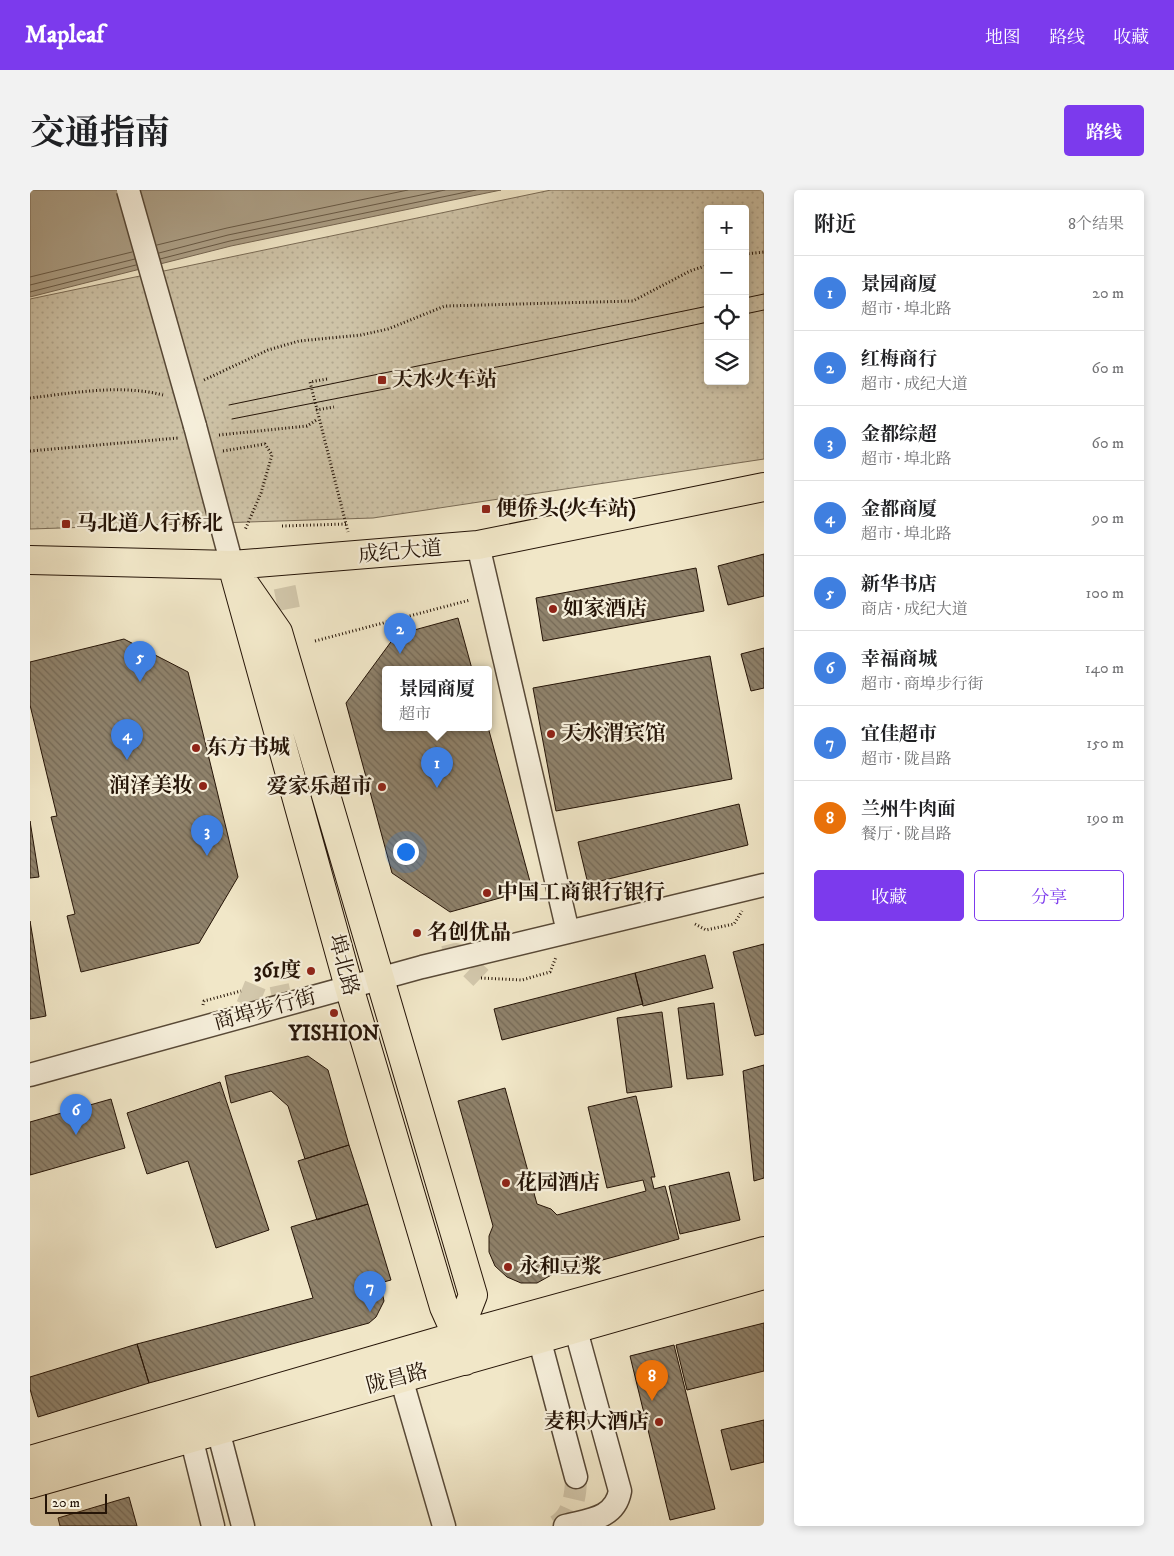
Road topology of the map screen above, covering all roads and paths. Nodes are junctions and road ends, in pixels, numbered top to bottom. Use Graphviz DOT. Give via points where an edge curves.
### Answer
graph roads {
  1 [pos="128,190"];
  2 [pos="764,252"];
  3 [pos="749,254"];
  4 [pos="704,266"];
  5 [pos="327,379"];
  6 [pos="198,383"];
  7 [pos="171,392"];
  8 [pos="30,398"];
  9 [pos="334,407"];
  10 [pos="316,410"];
  11 [pos="318,419"];
  12 [pos="201,433"];
  13 [pos="30,452"];
  14 [pos="217,452"];
  15 [pos="764,487"];
  16 [pos="346,524"];
  17 [pos="282,526"];
  18 [pos="478,545"];
  19 [pos="355,557"];
  20 [pos="30,560"];
  21 [pos="232,565"];
  22 [pos="490,595"];
  23 [pos="315,641"];
  24 [pos="764,885"];
  25 [pos="568,932"];
  26 [pos="380,978"];
  27 [pos="481,978"];
  28 [pos="349,987"];
  29 [pos="30,1074"];
  30 [pos="764,1251"];
  31 [pos="764,1275"];
  32 [pos="572,1315"];
  33 [pos="539,1338"];
  34 [pos="461,1348"];
  35 [pos="401,1378"];
  36 [pos="218,1430"];
  37 [pos="192,1437"];
  38 [pos="30,1460"];
  39 [pos="576,1477"];
  40 [pos="30,1484"];
  41 [pos="213,1526"];
  42 [pos="243,1526"];
  43 [pos="444,1526"];
  44 [pos="565,1526"];
  1 -- 12 [label="street, bridge"];
  2 -- 3 [label="path"];
  4 -- 6 [label="path" via="634,301 445,306 388,329 299,341 268,350"];
  5 -- 10 [label="path" via="310,382"];
  7 -- 8 [label="path" via="163,395 153,391 88,391"];
  9 -- 10 [label="path"];
  10 -- 11 [label="path"];
  11 -- 12 [label="path" via="307,426"];
  11 -- 16 [label="path"];
  12 -- 13 [label="path"];
  12 -- 21 [label="street"];
  14 -- 21 [label="path" via="265,444 272,455"];
  15 -- 18 [label="main road, 成纪大道"];
  16 -- 17 [label="path"];
  16 -- 19 [label="path"];
  18 -- 19 [label="main road, 成纪大道"];
  18 -- 22 [label="street"];
  19 -- 21 [label="main road, 成纪大道"];
  20 -- 21 [label="main road, 成纪大道"];
  21 -- 26 [label="main road" via="278,632"];
  21 -- 28 [label="main road, 埠北路"];
  22 -- 23 [label="path"];
  22 -- 25 [label="street"];
  24 -- 25 [label="street, 商埠步行街"];
  25 -- 26 [label="street, 商埠步行街"];
  25 -- 27 [label="path" via="550,972 522,980"];
  26 -- 28 [label="street, 商埠步行街"];
  26 -- 34 [label="main road" via="473,1295"];
  28 -- 29 [label="street, 商埠步行街"];
  28 -- 34 [label="main road, 埠北路" via="444,1307"];
  30 -- 32 [label="main road, 陇昌路"];
  31 -- 32 [label="main road, 陇昌路"];
  32 -- 33 [label="main road, 陇昌路"];
  32 -- 34 [label="main road, 陇昌路"];
  32 -- 44 [label="street" via="620,1491 615,1507 608,1513"];
  33 -- 34 [label="main road, 陇昌路"];
  33 -- 39 [label="street"];
  34 -- 35 [label="main road, 陇昌路"];
  34 -- 38 [label="main road, 陇昌路"];
  35 -- 36 [label="main road, 陇昌路"];
  35 -- 43 [label="street"];
  36 -- 37 [label="main road, 陇昌路"];
  36 -- 42 [label="street"];
  37 -- 40 [label="main road, 陇昌路"];
  37 -- 41 [label="street"];
}
